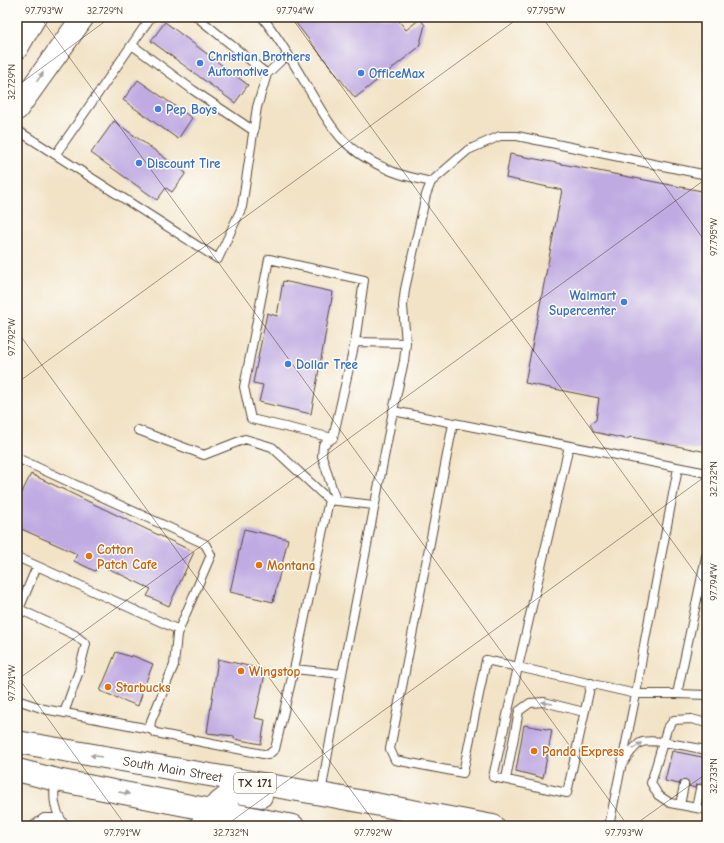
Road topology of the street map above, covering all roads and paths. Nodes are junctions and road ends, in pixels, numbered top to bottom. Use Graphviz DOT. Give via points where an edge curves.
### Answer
graph roads {
  1 [pos="35,17"];
  2 [pos="83,17"];
  3 [pos="151,17"];
  4 [pos="197,17"];
  5 [pos="262,17"];
  6 [pos="132,45"];
  7 [pos="17,48"];
  8 [pos="288,54"];
  9 [pos="267,74"];
  10 [pos="17,108"];
  11 [pos="17,130"];
  12 [pos="254,131"];
  13 [pos="56,154"];
  14 [pos="707,174"];
  15 [pos="431,182"];
  16 [pos="355,342"];
  17 [pos="406,343"];
  18 [pos="393,411"];
  19 [pos="453,424"];
  20 [pos="138,430"];
  21 [pos="333,438"];
  22 [pos="569,446"];
  23 [pos="17,458"];
  24 [pos="678,468"];
  25 [pos="707,473"];
  26 [pos="332,500"];
  27 [pos="374,505"];
  28 [pos="707,552"];
  29 [pos="17,557"];
  30 [pos="37,566"];
  31 [pos="19,606"];
  32 [pos="179,630"];
  33 [pos="518,667"];
  34 [pos="294,670"];
  35 [pos="342,674"];
  36 [pos="591,683"];
  37 [pos="636,694"];
  38 [pos="677,694"];
  39 [pos="707,695"];
  40 [pos="17,700"];
  41 [pos="584,712"];
  42 [pos="64,713"];
  43 [pos="707,723"];
  44 [pos="150,729"];
  45 [pos="17,742"];
  46 [pos="663,742"];
  47 [pos="707,754"];
  48 [pos="621,767"];
  49 [pos="17,770"];
  50 [pos="506,779"];
  51 [pos="54,780"];
  52 [pos="684,785"];
  53 [pos="700,789"];
  54 [pos="321,794"];
  55 [pos="680,805"];
  56 [pos="696,808"];
  57 [pos="707,810"];
  58 [pos="439,815"];
  59 [pos="60,818"];
  60 [pos="203,818"];
  61 [pos="33,826"];
  62 [pos="65,826"];
  63 [pos="293,826"];
  64 [pos="493,826"];
  65 [pos="609,826"];
  1 -- 7 [label="main road"];
  10 -- 2 [label="main road, one-way"];
  3 -- 6 [label="lane"];
  4 -- 9 [label="lane"];
  5 -- 8 [label="lane"];
  6 -- 12 [label="lane"];
  6 -- 13 [label="lane"];
  8 -- 9 [label="lane"];
  8 -- 15 [label="lane" via="325,118 343,140 388,170"];
  9 -- 12 [label="lane"];
  11 -- 13 [label="lane"];
  12 -- 13 [label="lane" via="242,208 218,260"];
  14 -- 15 [label="lane" via="516,136 500,136 468,150"];
  15 -- 17 [label="lane" via="405,289 403,306"];
  16 -- 17 [label="lane"];
  16 -- 21 [label="lane"];
  16 -- 21 [label="lane" via="364,280 268,259 244,387 251,419"];
  17 -- 18 [label="lane"];
  18 -- 19 [label="lane"];
  18 -- 27 [label="lane"];
  19 -- 22 [label="lane"];
  19 -- 33 [label="lane" via="390,749 395,760 463,773 486,660"];
  20 -- 26 [label="lane" via="204,456 245,439 272,447"];
  21 -- 26 [label="lane" via="322,445"];
  22 -- 24 [label="lane"];
  22 -- 33 [label="lane"];
  23 -- 32 [label="lane" via="205,544 211,555"];
  24 -- 25 [label="lane"];
  24 -- 37 [label="lane"];
  26 -- 27 [label="lane"];
  26 -- 34 [label="lane"];
  27 -- 35 [label="lane"];
  28 -- 38 [label="lane"];
  29 -- 30 [label="lane"];
  30 -- 31 [label="lane"];
  30 -- 32 [label="lane"];
  31 -- 42 [label="lane" via="75,635 86,644"];
  32 -- 44 [label="lane" via="174,665"];
  33 -- 36 [label="lane"];
  33 -- 50 [label="lane" via="493,777"];
  34 -- 35 [label="lane"];
  34 -- 44 [label="lane" via="275,749 268,755 156,734"];
  35 -- 54 [label="lane"];
  36 -- 37 [label="lane"];
  36 -- 41 [label="lane"];
  37 -- 38 [label="lane"];
  37 -- 48 [label="lane"];
  38 -- 39 [label="lane"];
  40 -- 42 [label="lane"];
  41 -- 50 [label="lane, one-way" via="544,702 530,703 519,711"];
  41 -- 50 [label="lane" via="567,793"];
  42 -- 44 [label="lane"];
  43 -- 46 [label="lane" via="691,719 674,720 667,729"];
  54 -- 45 [label="main road, South Main Street / TX 171, one-way"];
  46 -- 47 [label="lane"];
  48 -- 46 [label="lane, one-way" via="630,752 641,743 652,740"];
  46 -- 55 [label="lane" via="651,783 658,795 670,803"];
  48 -- 65 [label="lane"];
  49 -- 51 [label="main road"];
  51 -- 59 [label="lane" via="53,798"];
  51 -- 60 [label="main road, one-way"];
  52 -- 55 [label="lane"];
  53 -- 56 [label="lane"];
  54 -- 58 [label="main road, South Main Street / TX 171"];
  55 -- 56 [label="lane"];
  56 -- 57 [label="lane"];
  58 -- 60 [label="main road" via="356,810 236,792 225,798"];
  58 -- 64 [label="main road, South Main Street / TX 171"];
  59 -- 61 [label="lane" via="44,818"];
  59 -- 62 [label="lane"];
  60 -- 63 [label="main road"];
}
